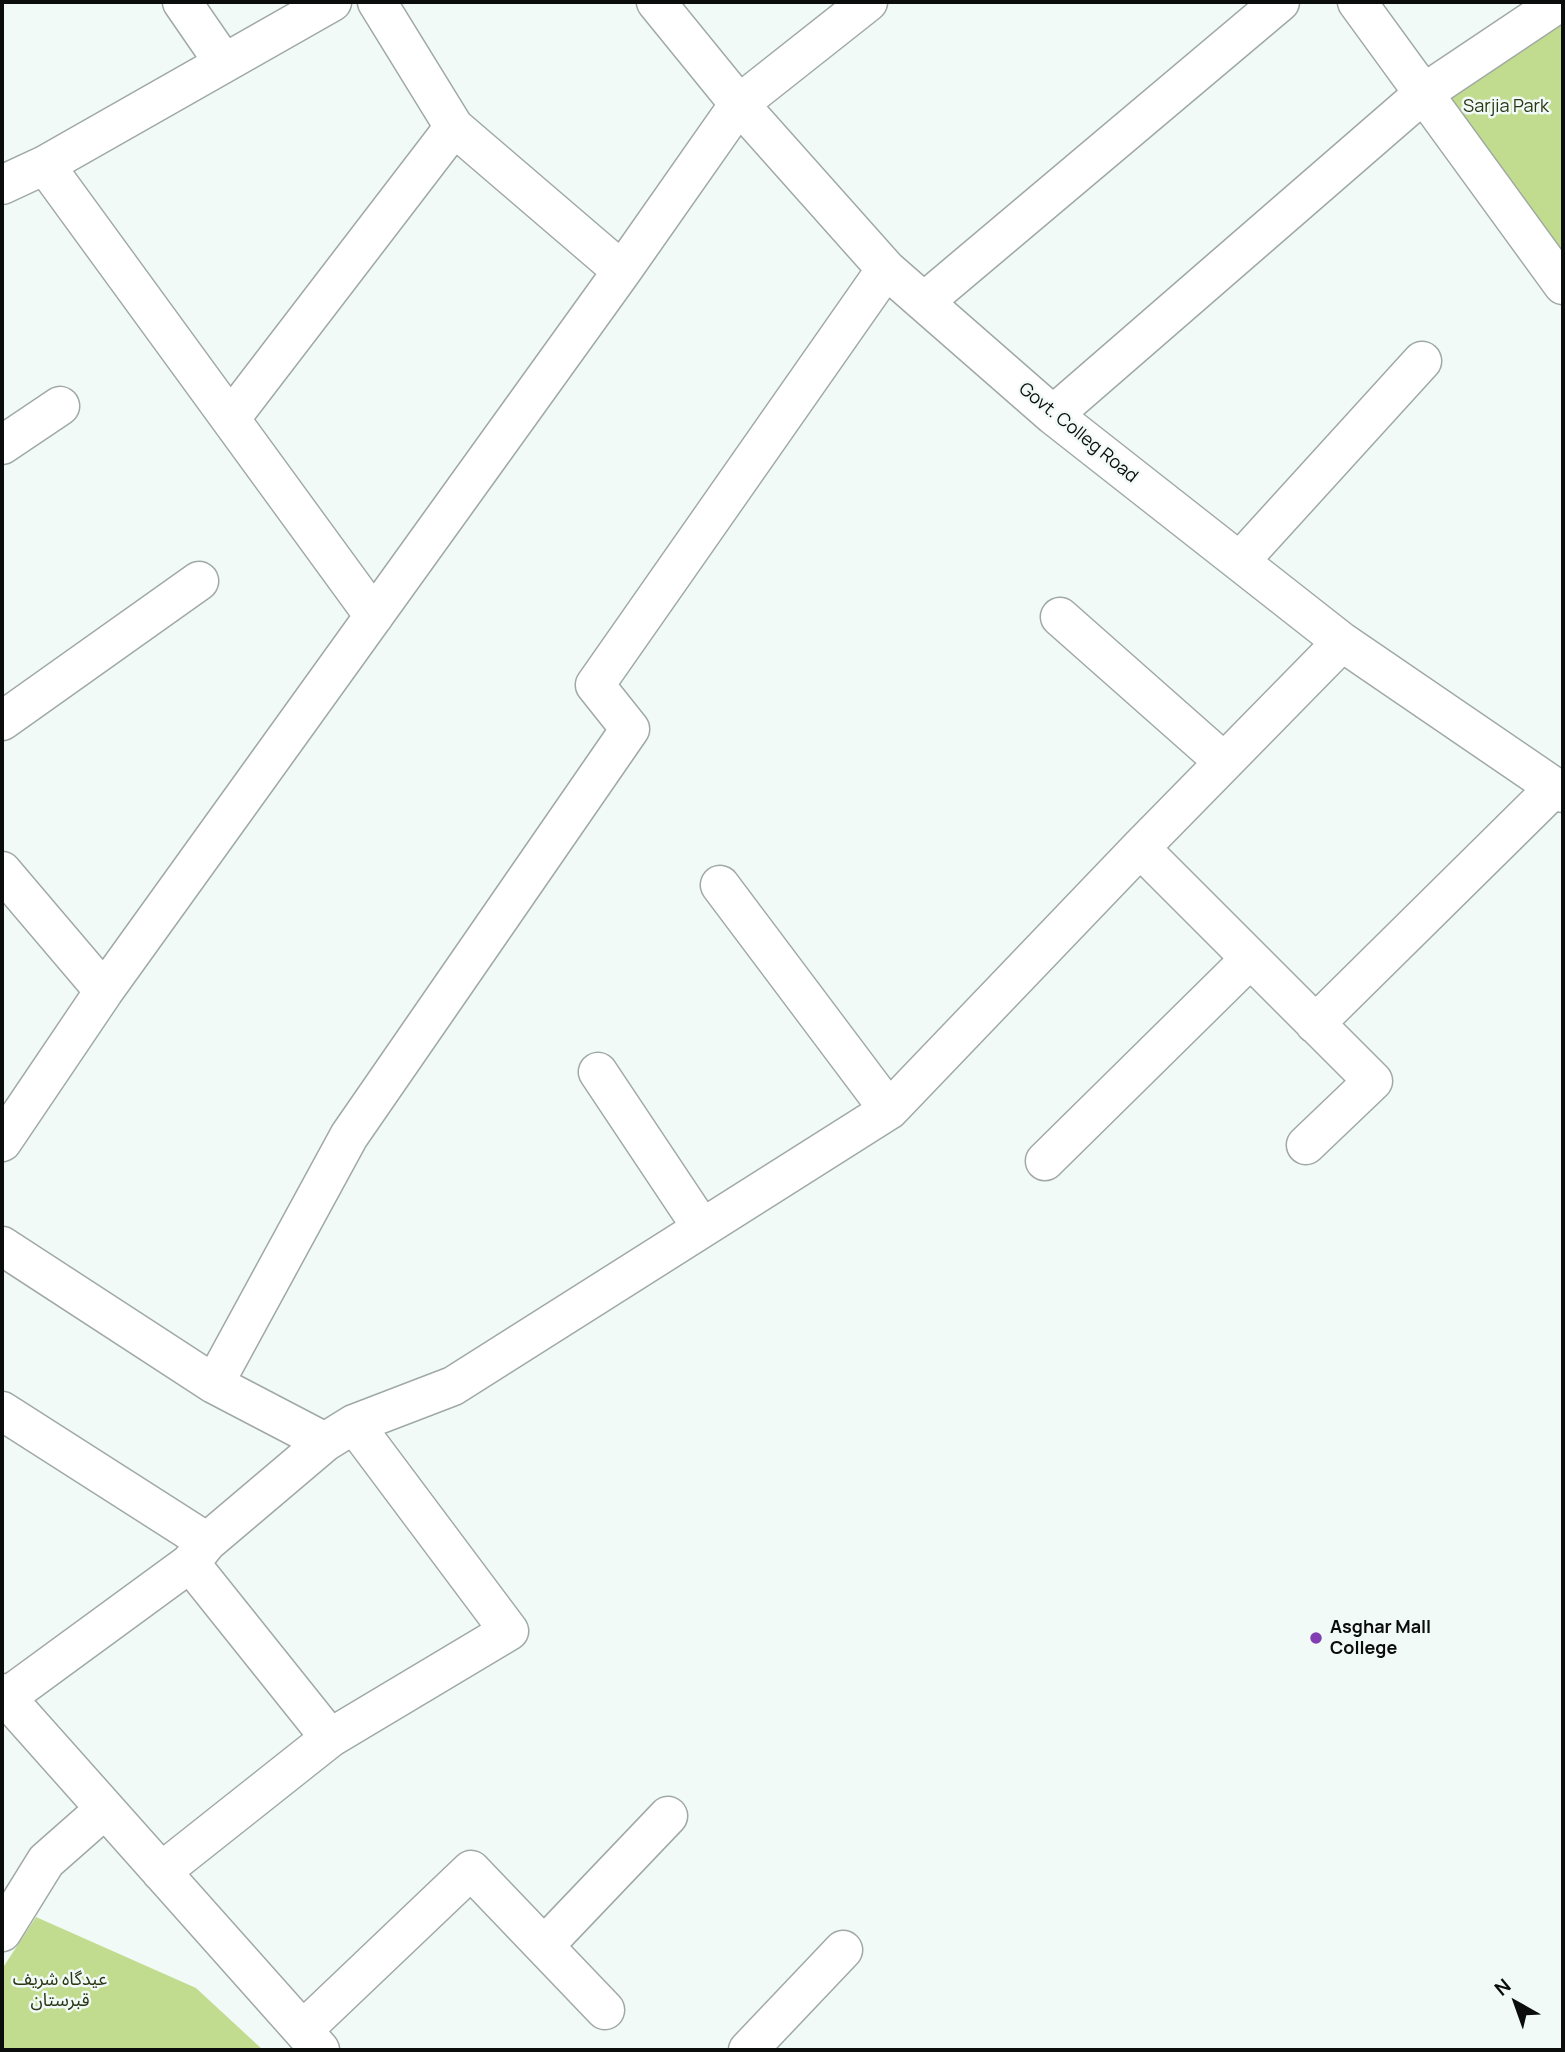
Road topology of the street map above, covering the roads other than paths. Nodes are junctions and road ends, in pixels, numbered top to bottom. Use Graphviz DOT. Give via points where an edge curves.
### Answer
graph roads {
  1 [pos="182,2"];
  2 [pos="331,2"];
  3 [pos="377,2"];
  4 [pos="656,2"];
  5 [pos="868,2"];
  6 [pos="1280,2"];
  7 [pos="1357,2"];
  8 [pos="1560,2"];
  9 [pos="224,63"];
  10 [pos="1424,93"];
  11 [pos="739,104"];
  12 [pos="454,127"];
  13 [pos="45,165"];
  14 [pos="4,178"];
  15 [pos="886,269"];
  16 [pos="622,271"];
  17 [pos="1563,285"];
  18 [pos="924,302"];
  19 [pos="1422,361"];
  20 [pos="60,406"];
  21 [pos="1053,415"];
  22 [pos="231,418"];
  23 [pos="2,445"];
  24 [pos="1240,561"];
  25 [pos="199,581"];
  26 [pos="374,615"];
  27 [pos="1060,617"];
  28 [pos="1342,642"];
  29 [pos="2,721"];
  30 [pos="1224,762"];
  31 [pos="1559,790"];
  32 [pos="1140,848"];
  33 [pos="2,871"];
  34 [pos="720,885"];
  35 [pos="1250,959"];
  36 [pos="104,991"];
  37 [pos="1315,1024"];
  38 [pos="598,1072"];
  39 [pos="889,1110"];
  40 [pos="2,1142"];
  41 [pos="1306,1145"];
  42 [pos="1045,1161"];
  43 [pos="702,1228"];
  44 [pos="2,1246"];
  45 [pos="214,1384"];
  46 [pos="2,1412"];
  47 [pos="339,1433"];
  48 [pos="198,1553"];
  49 [pos="6,1705"];
  50 [pos="330,1738"];
  51 [pos="106,1809"];
  52 [pos="668,1816"];
  53 [pos="161,1872"];
  54 [pos="2,1932"];
  55 [pos="544,1946"];
  56 [pos="843,1950"];
  57 [pos="605,2010"];
  58 [pos="312,2040"];
  59 [pos="748,2050"];
  1 -- 9 [label="street"];
  2 -- 9 [label="street"];
  3 -- 12 [label="street"];
  4 -- 11 [label="street, Govt. Colleg Road"];
  5 -- 11 [label="street"];
  6 -- 18 [label="street"];
  7 -- 10 [label="street"];
  8 -- 10 [label="street"];
  9 -- 13 [label="street"];
  10 -- 17 [label="street"];
  10 -- 21 [label="street"];
  11 -- 15 [label="street, Govt. Colleg Road"];
  11 -- 16 [label="street"];
  12 -- 16 [label="street"];
  12 -- 22 [label="street"];
  13 -- 14 [label="street"];
  13 -- 22 [label="street"];
  15 -- 18 [label="street, Govt. Colleg Road"];
  15 -- 45 [label="street" via="595,685 630,729 349,1136"];
  16 -- 26 [label="street"];
  18 -- 21 [label="street, Govt. Colleg Road"];
  19 -- 24 [label="street"];
  20 -- 23 [label="street"];
  21 -- 24 [label="street, Govt. Colleg Road"];
  22 -- 26 [label="street"];
  24 -- 28 [label="street, Govt. Colleg Road"];
  25 -- 29 [label="street"];
  26 -- 36 [label="street"];
  27 -- 30 [label="street"];
  28 -- 30 [label="street"];
  28 -- 31 [label="street, Govt. Colleg Road"];
  30 -- 32 [label="street"];
  31 -- 37 [label="street"];
  32 -- 35 [label="street"];
  32 -- 39 [label="street"];
  33 -- 36 [label="street"];
  34 -- 39 [label="street"];
  35 -- 37 [label="street"];
  35 -- 42 [label="street"];
  36 -- 40 [label="street"];
  37 -- 41 [label="street" via="1373,1081"];
  38 -- 43 [label="street"];
  39 -- 43 [label="street"];
  43 -- 47 [label="street" via="453,1385"];
  44 -- 45 [label="street"];
  45 -- 47 [label="street"];
  46 -- 48 [label="street"];
  47 -- 48 [label="street"];
  47 -- 50 [label="street" via="509,1631"];
  48 -- 49 [label="street"];
  48 -- 50 [label="street"];
  49 -- 51 [label="street"];
  50 -- 53 [label="street"];
  51 -- 53 [label="street"];
  51 -- 54 [label="street" via="46,1861"];
  52 -- 55 [label="street"];
  53 -- 58 [label="street"];
  55 -- 57 [label="street"];
  55 -- 58 [label="street" via="471,1870"];
  56 -- 59 [label="street"];
}
